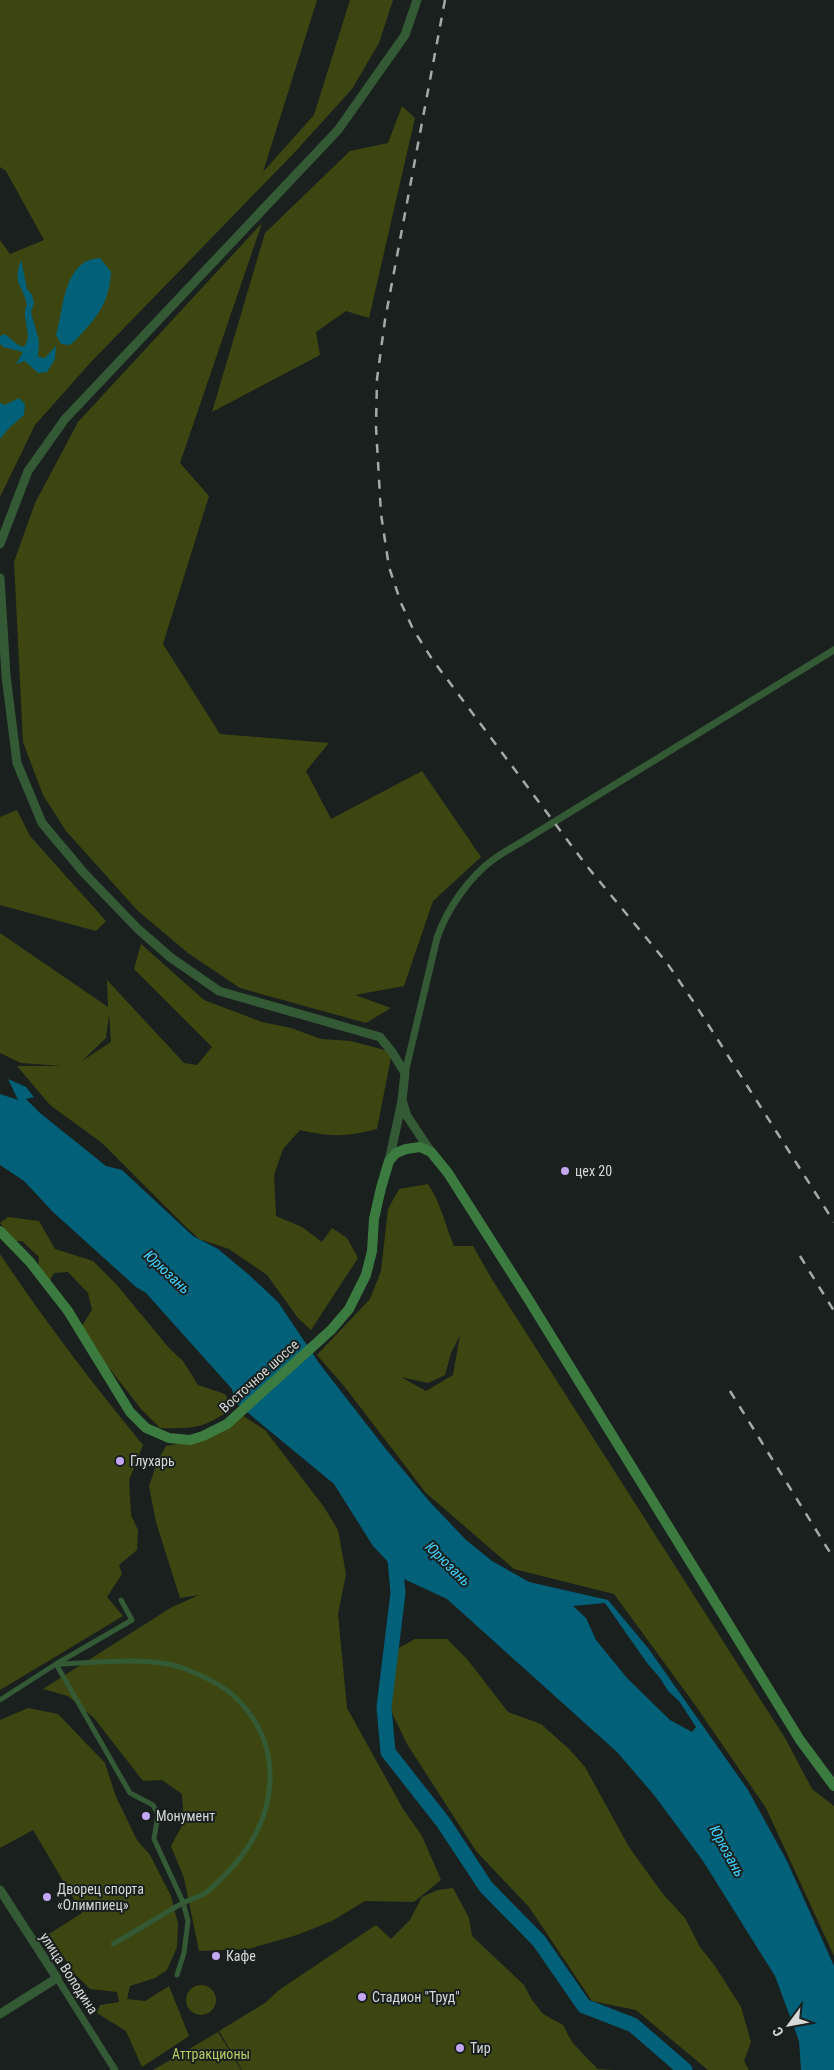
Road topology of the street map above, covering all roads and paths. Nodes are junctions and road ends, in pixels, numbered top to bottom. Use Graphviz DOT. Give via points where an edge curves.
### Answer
graph roads {
  1 [pos="417,0"];
  2 [pos="0,544"];
  3 [pos="0,578"];
  4 [pos="834,650"];
  5 [pos="405,1074"];
  6 [pos="402,1100"];
  7 [pos="431,1152"];
  8 [pos="389,1161"];
  9 [pos="0,1231"];
  10 [pos="121,1600"];
  11 [pos="56,1664"];
  12 [pos="0,1700"];
  13 [pos="834,1786"];
  14 [pos="0,1890"];
  15 [pos="183,1902"];
  16 [pos="113,1944"];
  17 [pos="177,1975"];
  18 [pos="56,1978"];
  19 [pos="0,2014"];
  20 [pos="115,2070"];
  1 -- 2 [label="street" via="405,35 338,130 65,419 28,471"];
  3 -- 5 [label="street" via="6,676 17,762 42,823 138,929 219,992 380,1037"];
  4 -- 5 [label="street" via="493,860 470,882 442,922"];
  5 -- 6 [label="street, Восточное шоссе"];
  6 -- 7 [label="street" via="407,1116"];
  6 -- 8 [label="street, Восточное шоссе"];
  7 -- 8 [label="main road" via="420,1147 406,1149"];
  7 -- 13 [label="main road" via="448,1173 527,1297 800,1740"];
  8 -- 9 [label="main road, Восточное шоссе" via="374,1219 372,1251 366,1275 349,1310 227,1424 190,1440 169,1438 146,1428 130,1412 68,1311 30,1262"];
  10 -- 11 [label="street" via="132,1620"];
  11 -- 12 [label="street"];
  11 -- 15 [label="street" via="130,1793 153,1806 158,1814 154,1839"];
  11 -- 15 [label="street" via="148,1661 179,1667 211,1680 236,1697 259,1728 270,1758 271,1786 263,1821 236,1863 207,1892"];
  14 -- 18 [label="street, улица Володина"];
  15 -- 16 [label="street"];
  15 -- 17 [label="street" via="188,1921"];
  18 -- 19 [label="street"];
  18 -- 20 [label="street, улица Володина"];
}
